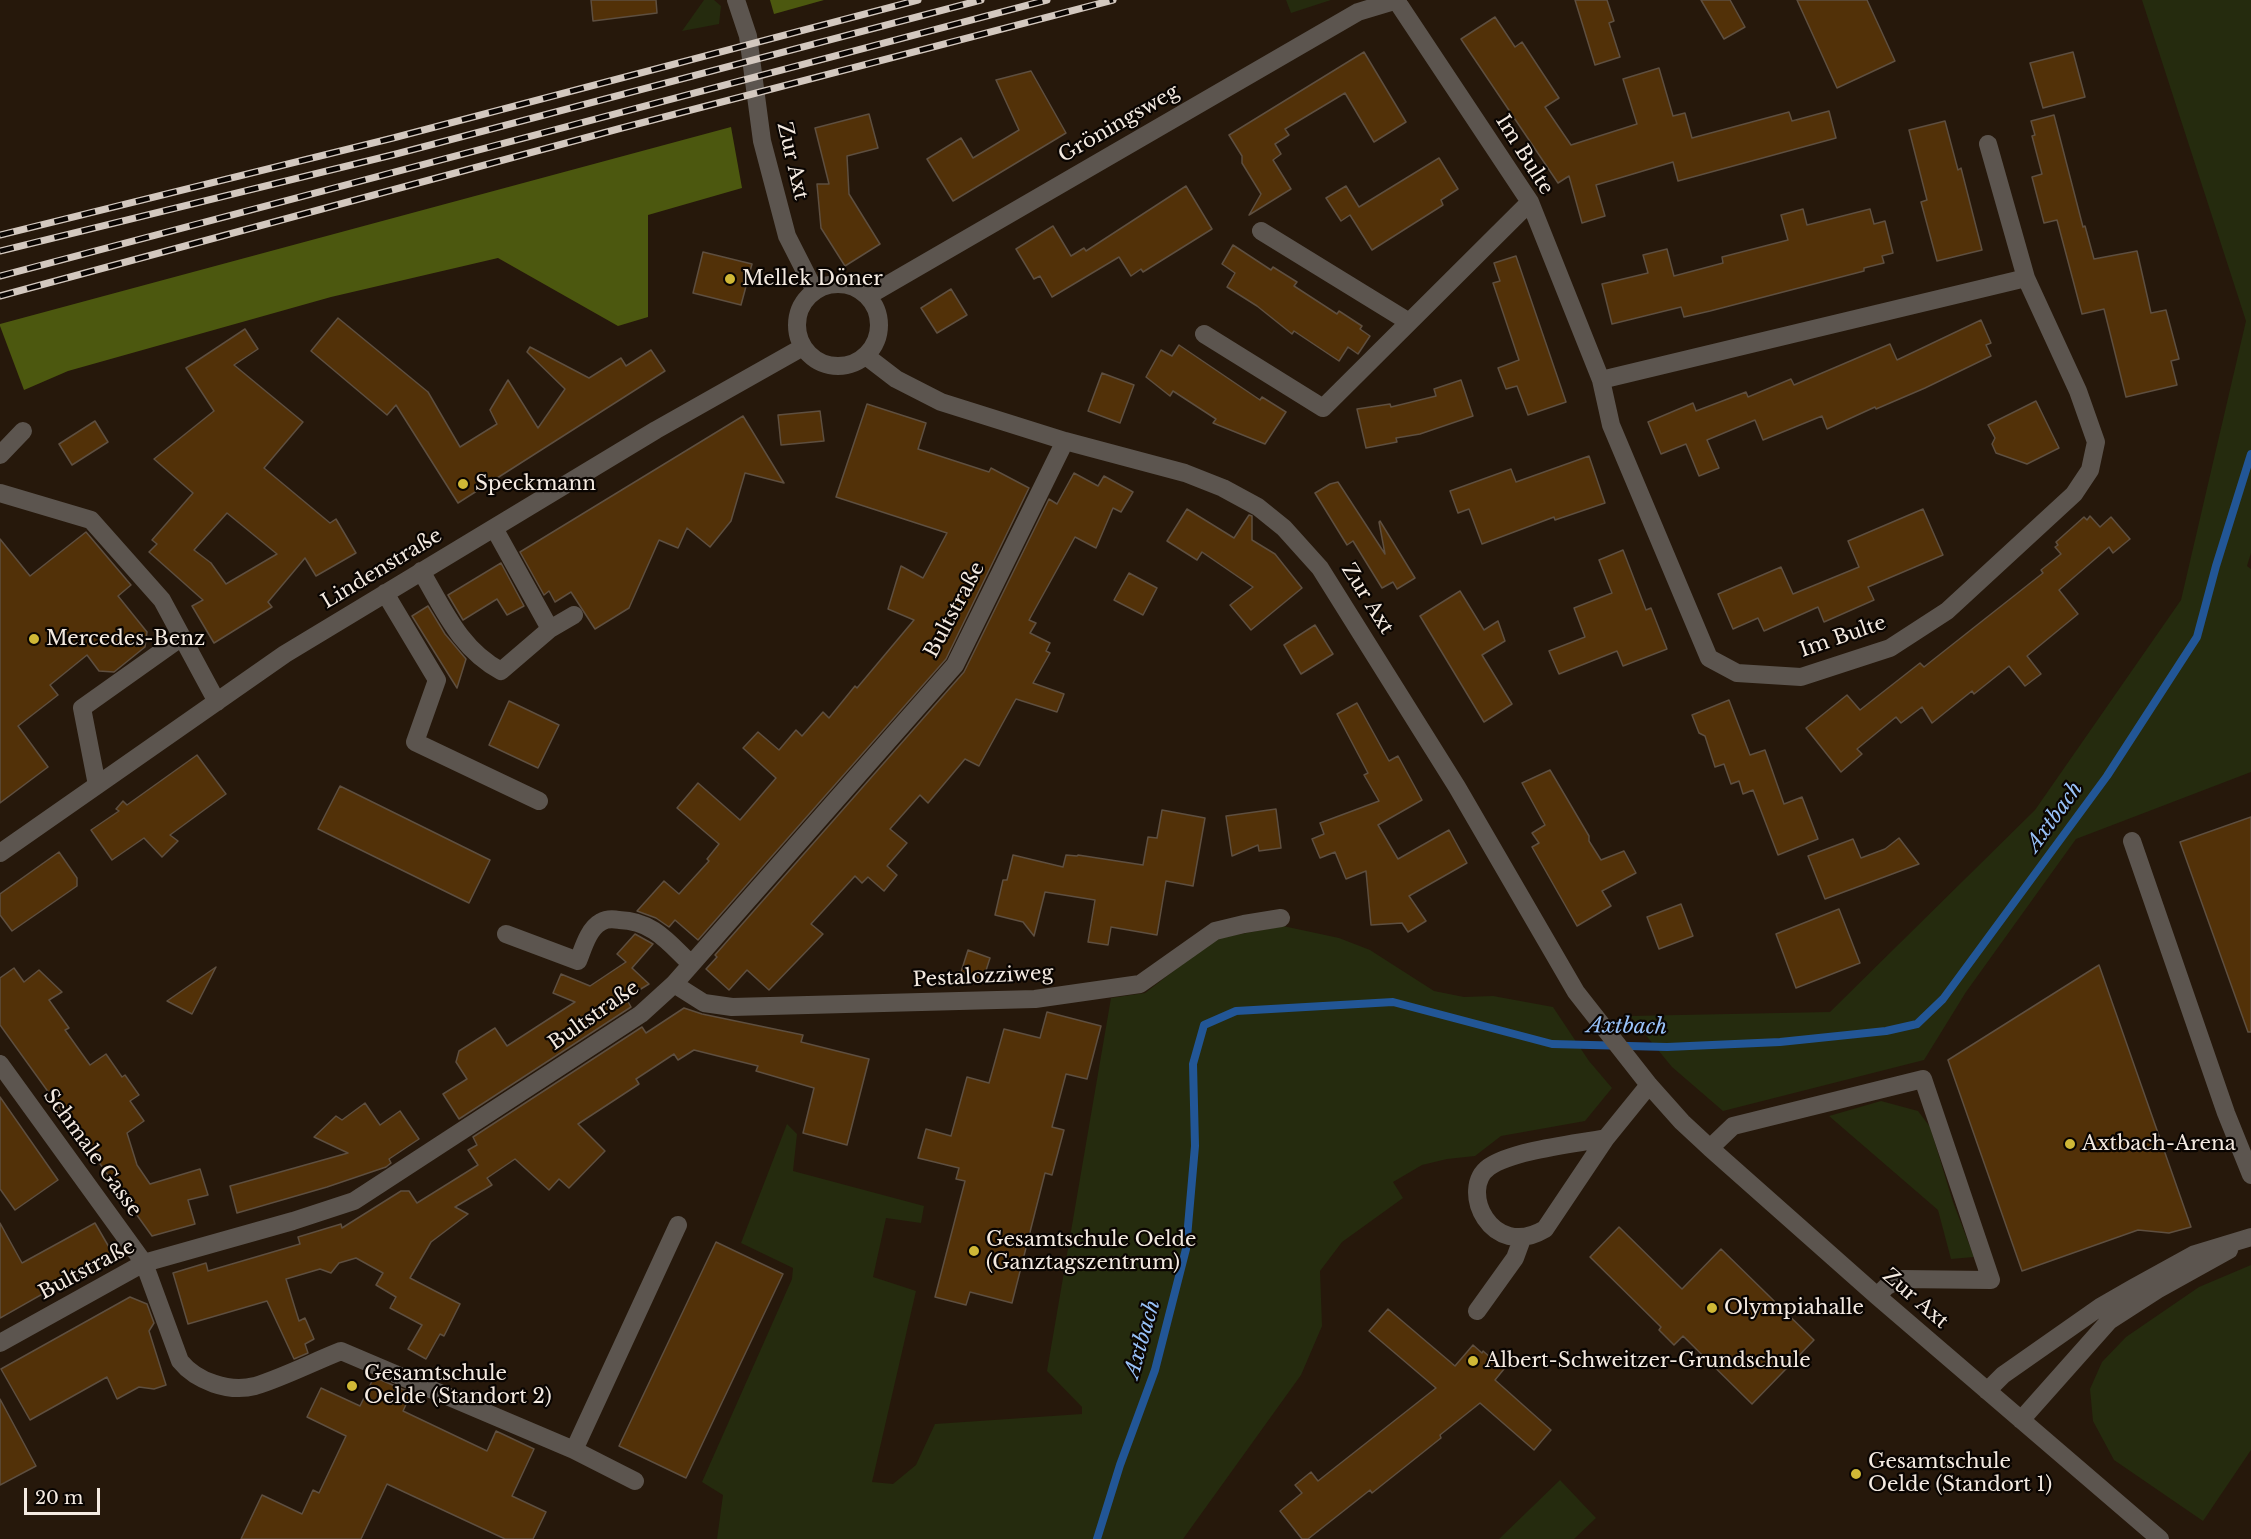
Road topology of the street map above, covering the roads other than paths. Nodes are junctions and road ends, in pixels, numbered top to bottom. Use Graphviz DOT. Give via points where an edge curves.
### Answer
graph roads {
  1 [pos="736,0"];
  2 [pos="749,0"];
  3 [pos="1397,0"];
  4 [pos="748,36"];
  5 [pos="1988,144"];
  6 [pos="1530,202"];
  7 [pos="1261,231"];
  8 [pos="2026,278"];
  9 [pos="815,291"];
  10 [pos="868,296"];
  11 [pos="1409,322"];
  12 [pos="1204,334"];
  13 [pos="804,347"];
  14 [pos="866,356"];
  15 [pos="1601,380"];
  16 [pos="23,431"];
  17 [pos="1065,441"];
  18 [pos="0,455"];
  19 [pos="0,493"];
  20 [pos="494,528"];
  21 [pos="421,571"];
  22 [pos="385,593"];
  23 [pos="574,615"];
  24 [pos="549,629"];
  25 [pos="182,637"];
  26 [pos="217,702"];
  27 [pos="97,786"];
  28 [pos="539,801"];
  29 [pos="2132,841"];
  30 [pos="0,853"];
  31 [pos="1281,918"];
  32 [pos="506,934"];
  33 [pos="692,964"];
  34 [pos="674,984"];
  35 [pos="0,1064"];
  36 [pos="1648,1085"];
  37 [pos="1606,1138"];
  38 [pos="1710,1148"];
  39 [pos="2251,1175"];
  40 [pos="678,1225"];
  41 [pos="2249,1237"];
  42 [pos="1522,1239"];
  43 [pos="144,1263"];
  44 [pos="1877,1296"];
  45 [pos="1477,1311"];
  46 [pos="0,1343"];
  47 [pos="1987,1391"];
  48 [pos="2021,1420"];
  49 [pos="574,1450"];
  50 [pos="634,1481"];
  51 [pos="2160,1539"];
  1 -- 4 [label="street, Zur Axt"];
  2 -- 4 [label="street, Zur Axt"];
  3 -- 6 [label="street, Im Bulte"];
  3 -- 10 [label="street, Gröningsweg" via="1358,12"];
  4 -- 9 [label="street, Zur Axt" via="762,141 787,236"];
  5 -- 8 [label="street, Im Bulte"];
  6 -- 11 [label="street"];
  6 -- 15 [label="street, Im Bulte"];
  7 -- 11 [label="street"];
  8 -- 15 [label="street"];
  8 -- 15 [label="street, Im Bulte" via="2078,391 2096,442 2090,470 2074,494 1947,611 1890,648 1801,676 1737,673 1709,658 1611,425"];
  9 -- 10 [label="street" via="833,284 851,285"];
  9 -- 13 [label="street" via="804,302 798,317 798,333"];
  10 -- 14 [label="street" via="879,315 878,337"];
  11 -- 12 [label="street" via="1323,408"];
  13 -- 14 [label="street" via="813,358 826,364 840,366"];
  13 -- 20 [label="street, Lindenstraße"];
  14 -- 17 [label="street, Zur Axt" via="896,380 941,402"];
  16 -- 18 [label="street"];
  17 -- 33 [label="street, Bultstraße" via="955,665"];
  17 -- 36 [label="street, Zur Axt" via="1185,473 1223,488 1258,507 1284,528 1320,567 1457,787 1576,992"];
  19 -- 25 [label="street" via="91,520 162,600"];
  20 -- 21 [label="street, Lindenstraße"];
  20 -- 24 [label="street"];
  21 -- 22 [label="street, Lindenstraße"];
  21 -- 24 [label="street" via="465,644 501,671"];
  22 -- 26 [label="street, Lindenstraße" via="285,654"];
  22 -- 28 [label="street" via="437,680 415,742"];
  23 -- 24 [label="street"];
  25 -- 26 [label="street"];
  25 -- 27 [label="street" via="82,708"];
  26 -- 27 [label="street, Lindenstraße"];
  27 -- 30 [label="street, Lindenstraße"];
  29 -- 39 [label="street"];
  31 -- 34 [label="street, Pestalozziweg" via="1215,931 1140,984 1035,999 732,1007 704,1003"];
  32 -- 33 [label="street" via="578,961 590,933 601,922 634,920 653,928"];
  33 -- 34 [label="street, Bultstraße"];
  34 -- 43 [label="street, Bultstraße" via="641,1014 354,1200"];
  35 -- 43 [label="street, Schmale Gasse"];
  36 -- 37 [label="street"];
  36 -- 38 [label="street, Zur Axt"];
  37 -- 42 [label="street" via="1545,1229"];
  37 -- 42 [label="street" via="1506,1158 1486,1169 1478,1185 1483,1218 1494,1230"];
  38 -- 44 [label="street, Zur Axt"];
  38 -- 44 [label="street" via="1733,1126 1923,1079 1991,1280 1900,1279"];
  40 -- 49 [label="street"];
  41 -- 47 [label="street" via="2195,1254 2100,1307 2003,1375"];
  41 -- 48 [label="street" via="2109,1321"];
  42 -- 45 [label="street" via="1515,1258"];
  43 -- 46 [label="street, Bultstraße"];
  43 -- 49 [label="street, Schmale Gasse" via="180,1361 189,1372 225,1388 253,1386 341,1351"];
  44 -- 47 [label="street, Zur Axt"];
  47 -- 48 [label="street, Zur Axt"];
  48 -- 51 [label="street, Zur Axt"];
  49 -- 50 [label="street, Schmale Gasse"];
}
